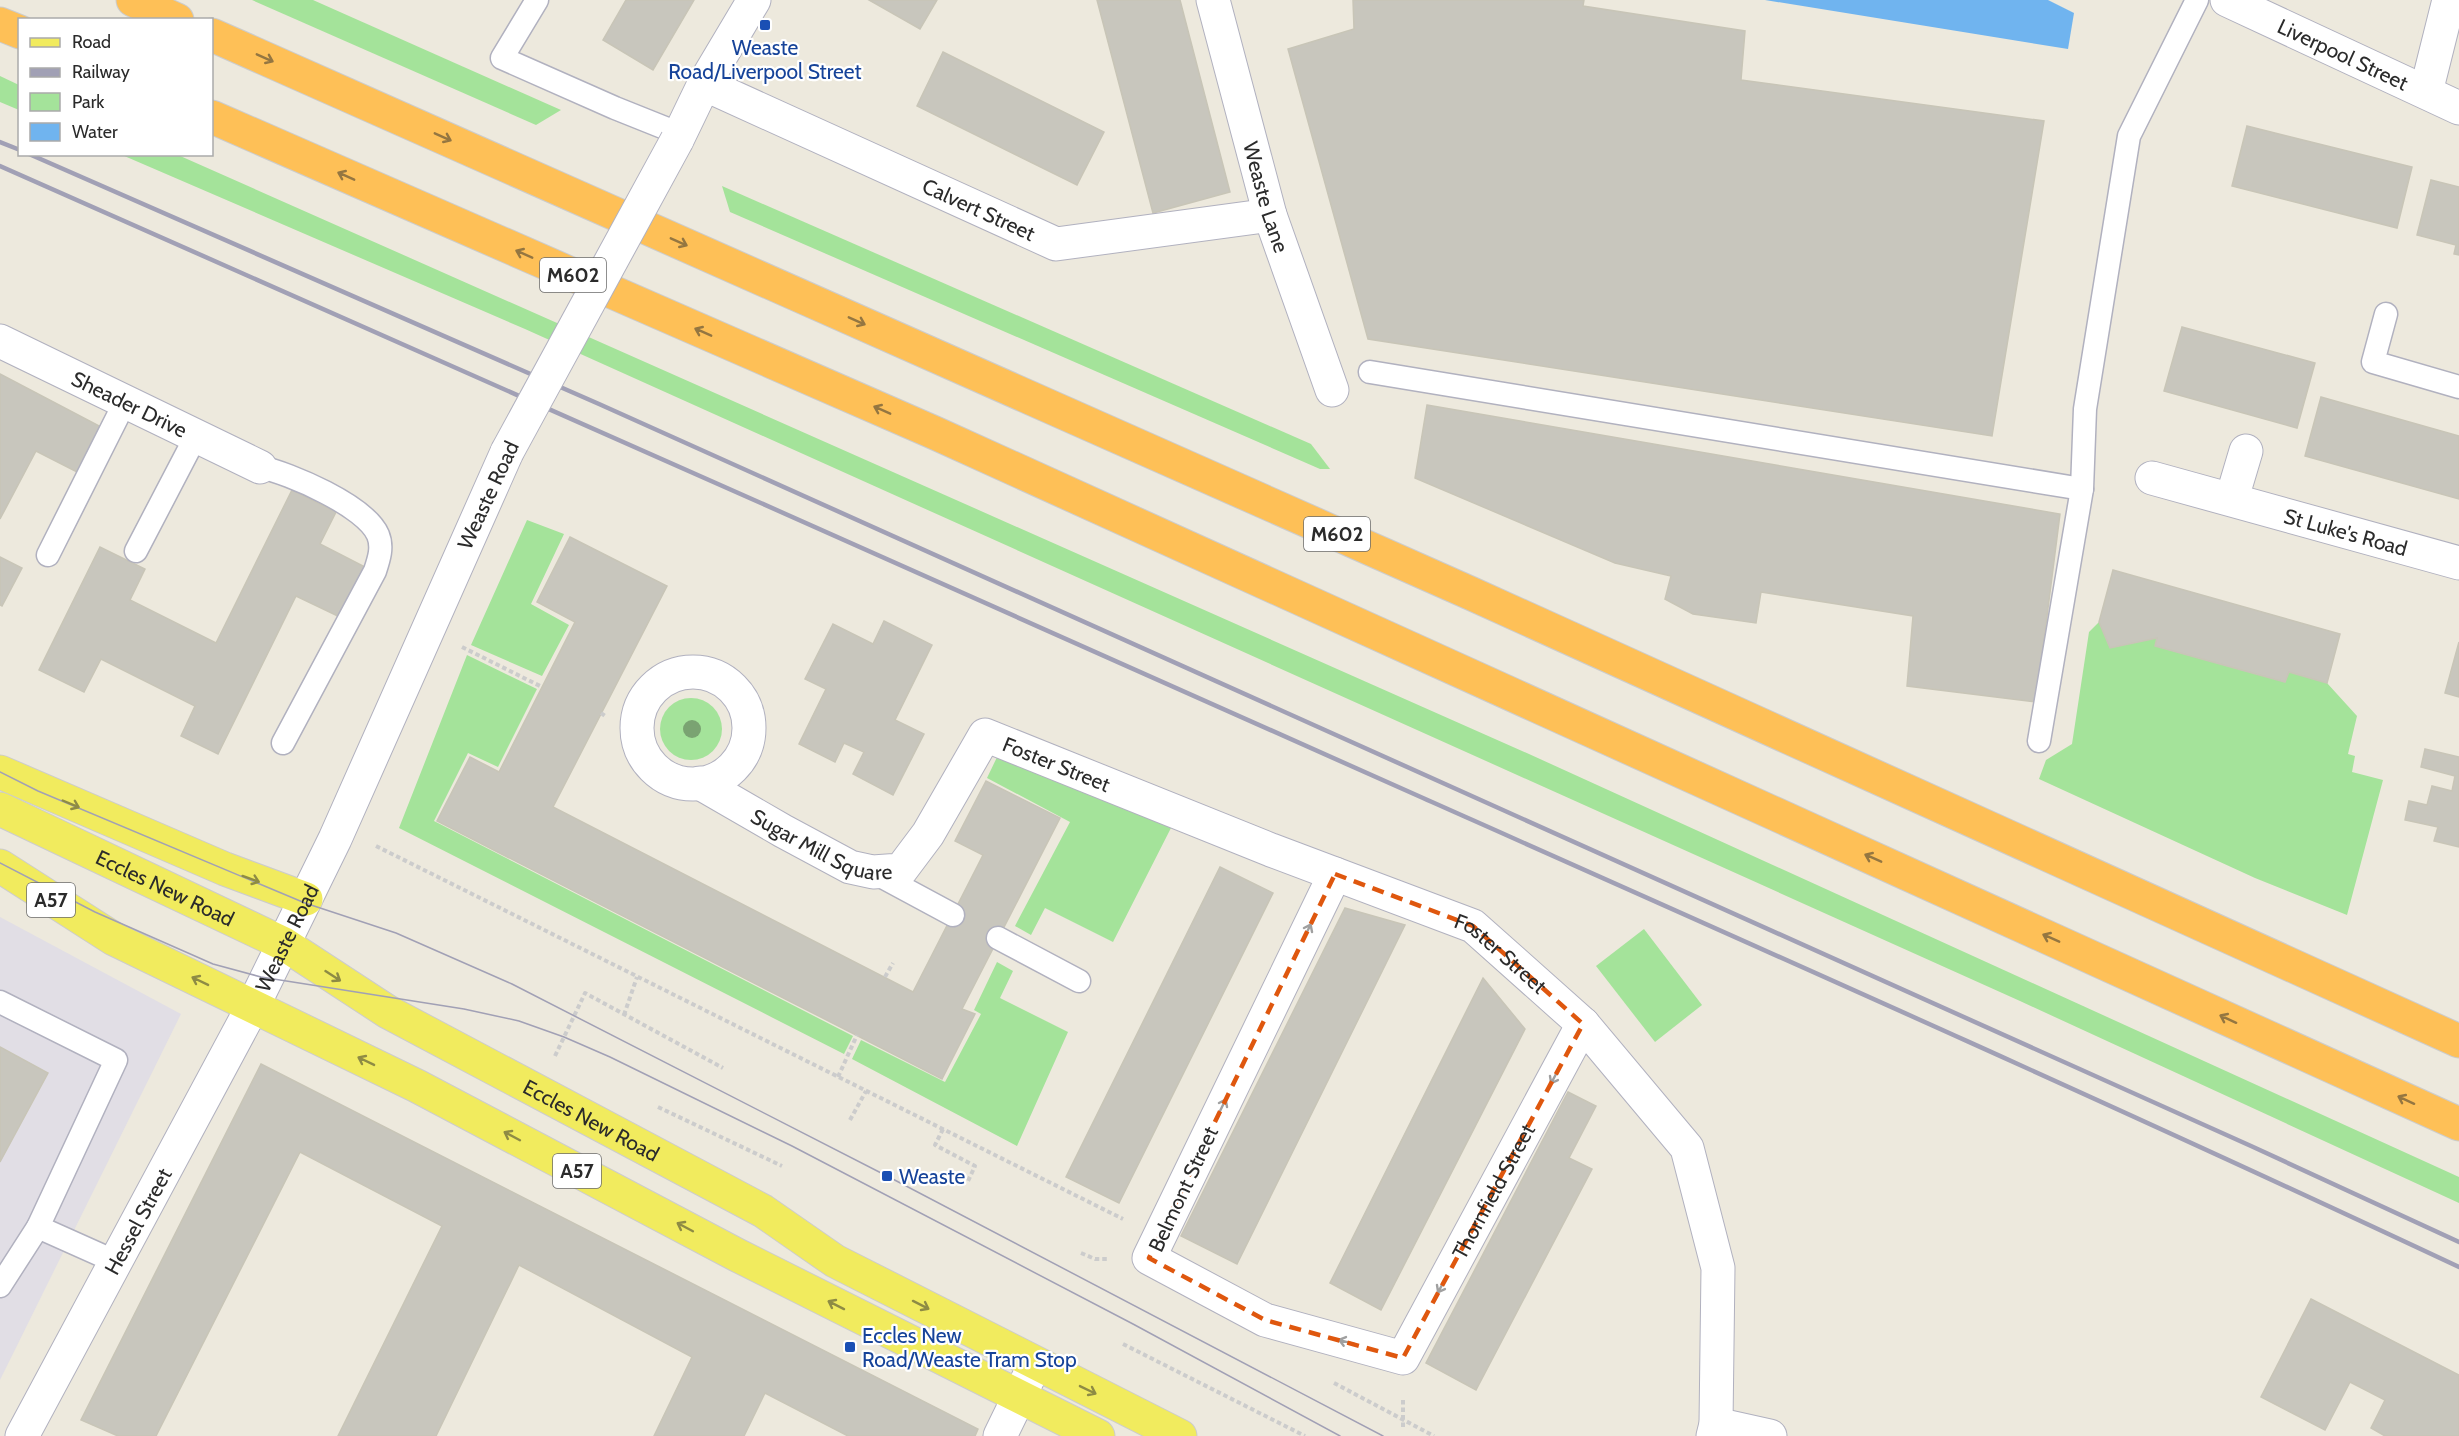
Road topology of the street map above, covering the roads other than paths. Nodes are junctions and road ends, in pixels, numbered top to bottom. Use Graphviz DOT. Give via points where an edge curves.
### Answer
graph roads {
  1 [pos="133,0"];
  2 [pos="537,0"];
  3 [pos="754,0"];
  4 [pos="1213,0"];
  5 [pos="2197,0"];
  6 [pos="2227,0"];
  7 [pos="2449,0"];
  8 [pos="173,18"];
  9 [pos="0,24"];
  10 [pos="18,31"];
  11 [pos="213,35"];
  12 [pos="704,84"];
  13 [pos="2426,92"];
  14 [pos="2459,108"];
  15 [pos="213,117"];
  16 [pos="678,137"];
  17 [pos="1270,214"];
  18 [pos="2386,314"];
  19 [pos="0,341"];
  20 [pos="1370,372"];
  21 [pos="2459,387"];
  22 [pos="1332,390"];
  23 [pos="125,402"];
  24 [pos="196,436"];
  25 [pos="2246,451"];
  26 [pos="260,467"];
  27 [pos="2152,478"];
  28 [pos="2082,489"];
  29 [pos="2232,498"];
  30 [pos="136,551"];
  31 [pos="48,555"];
  32 [pos="2459,562"];
  33 [pos="985,735"];
  34 [pos="2039,741"];
  35 [pos="283,743"];
  36 [pos="0,772"];
  37 [pos="700,783"];
  38 [pos="0,809"];
  39 [pos="0,866"];
  40 [pos="873,872"];
  41 [pos="1335,874"];
  42 [pos="306,899"];
  43 [pos="953,915"];
  44 [pos="998,938"];
  45 [pos="284,944"];
  46 [pos="1079,981"];
  47 [pos="0,1002"];
  48 [pos="253,1006"];
  49 [pos="1582,1024"];
  50 [pos="2459,1041"];
  51 [pos="2459,1124"];
  52 [pos="38,1227"];
  53 [pos="114,1261"];
  54 [pos="0,1286"];
  55 [pos="1403,1358"];
  56 [pos="1035,1364"];
  57 [pos="1019,1397"];
  58 [pos="1714,1430"];
  59 [pos="22,1436"];
  60 [pos="1000,1436"];
  61 [pos="1098,1436"];
  62 [pos="1180,1436"];
  63 [pos="1770,1436"];
  1 -- 8 [label="highway"];
  2 -- 16 [label="lane" via="502,58"];
  3 -- 12 [label="street, Weaste Road"];
  4 -- 17 [label="street, Weaste Lane"];
  5 -- 28 [label="lane" via="2128,136 2085,409"];
  6 -- 13 [label="street, Liverpool Street"];
  7 -- 13 [label="street"];
  9 -- 10 [label="highway"];
  11 -- 50 [label="highway, M602, one-way" via="1459,588"];
  12 -- 16 [label="street, Weaste Road"];
  12 -- 17 [label="street, Calvert Street" via="1056,244"];
  13 -- 14 [label="street, Liverpool Street"];
  51 -- 15 [label="highway, M602, one-way" via="935,433"];
  16 -- 42 [label="street, Weaste Road, bridge" via="507,452"];
  17 -- 22 [label="street, Weaste Lane"];
  18 -- 21 [label="lane" via="2373,362"];
  19 -- 23 [label="street, Sheader Drive"];
  20 -- 28 [label="lane"];
  23 -- 24 [label="street, Sheader Drive"];
  23 -- 31 [label="lane"];
  24 -- 26 [label="street, Sheader Drive"];
  24 -- 30 [label="lane"];
  25 -- 29 [label="street"];
  26 -- 35 [label="lane" via="280,471 352,507 379,535 381,554"];
  27 -- 29 [label="street, St Luke's Road"];
  28 -- 34 [label="lane"];
  29 -- 32 [label="street, St Luke's Road"];
  33 -- 40 [label="street, Sugar Mill Square" via="928,834 902,870"];
  33 -- 41 [label="street, Foster Street"];
  36 -- 42 [label="main road, one-way" via="225,869"];
  37 -- 40 [label="street, Sugar Mill Square" via="850,867"];
  38 -- 45 [label="main road, Eccles New Road"];
  48 -- 39 [label="main road, A57, one-way" via="101,933"];
  40 -- 43 [label="lane"];
  41 -- 49 [label="street, Foster Street" via="1473,926"];
  55 -- 41 [label="street, Belmont Street, one-way" via="1265,1320 1149,1258"];
  42 -- 45 [label="street, Weaste Road"];
  44 -- 46 [label="lane"];
  45 -- 48 [label="street, Weaste Road"];
  45 -- 56 [label="main road, Eccles New Road, one-way" via="388,1012 763,1210 835,1261"];
  47 -- 52 [label="lane" via="116,1060"];
  48 -- 53 [label="street, Hessel Street"];
  57 -- 48 [label="main road, A57, one-way" via="737,1255 417,1086"];
  49 -- 55 [label="street, Thornfield Street, one-way"];
  49 -- 58 [label="street, Foster Street" via="1687,1148 1718,1268"];
  52 -- 53 [label="lane"];
  52 -- 54 [label="lane"];
  53 -- 59 [label="street, Hessel Street"];
  56 -- 57 [label="street"];
  56 -- 62 [label="main road, Eccles New Road, one-way"];
  57 -- 60 [label="street"];
  57 -- 61 [label="main road, A57"];
  58 -- 63 [label="street"];
}
